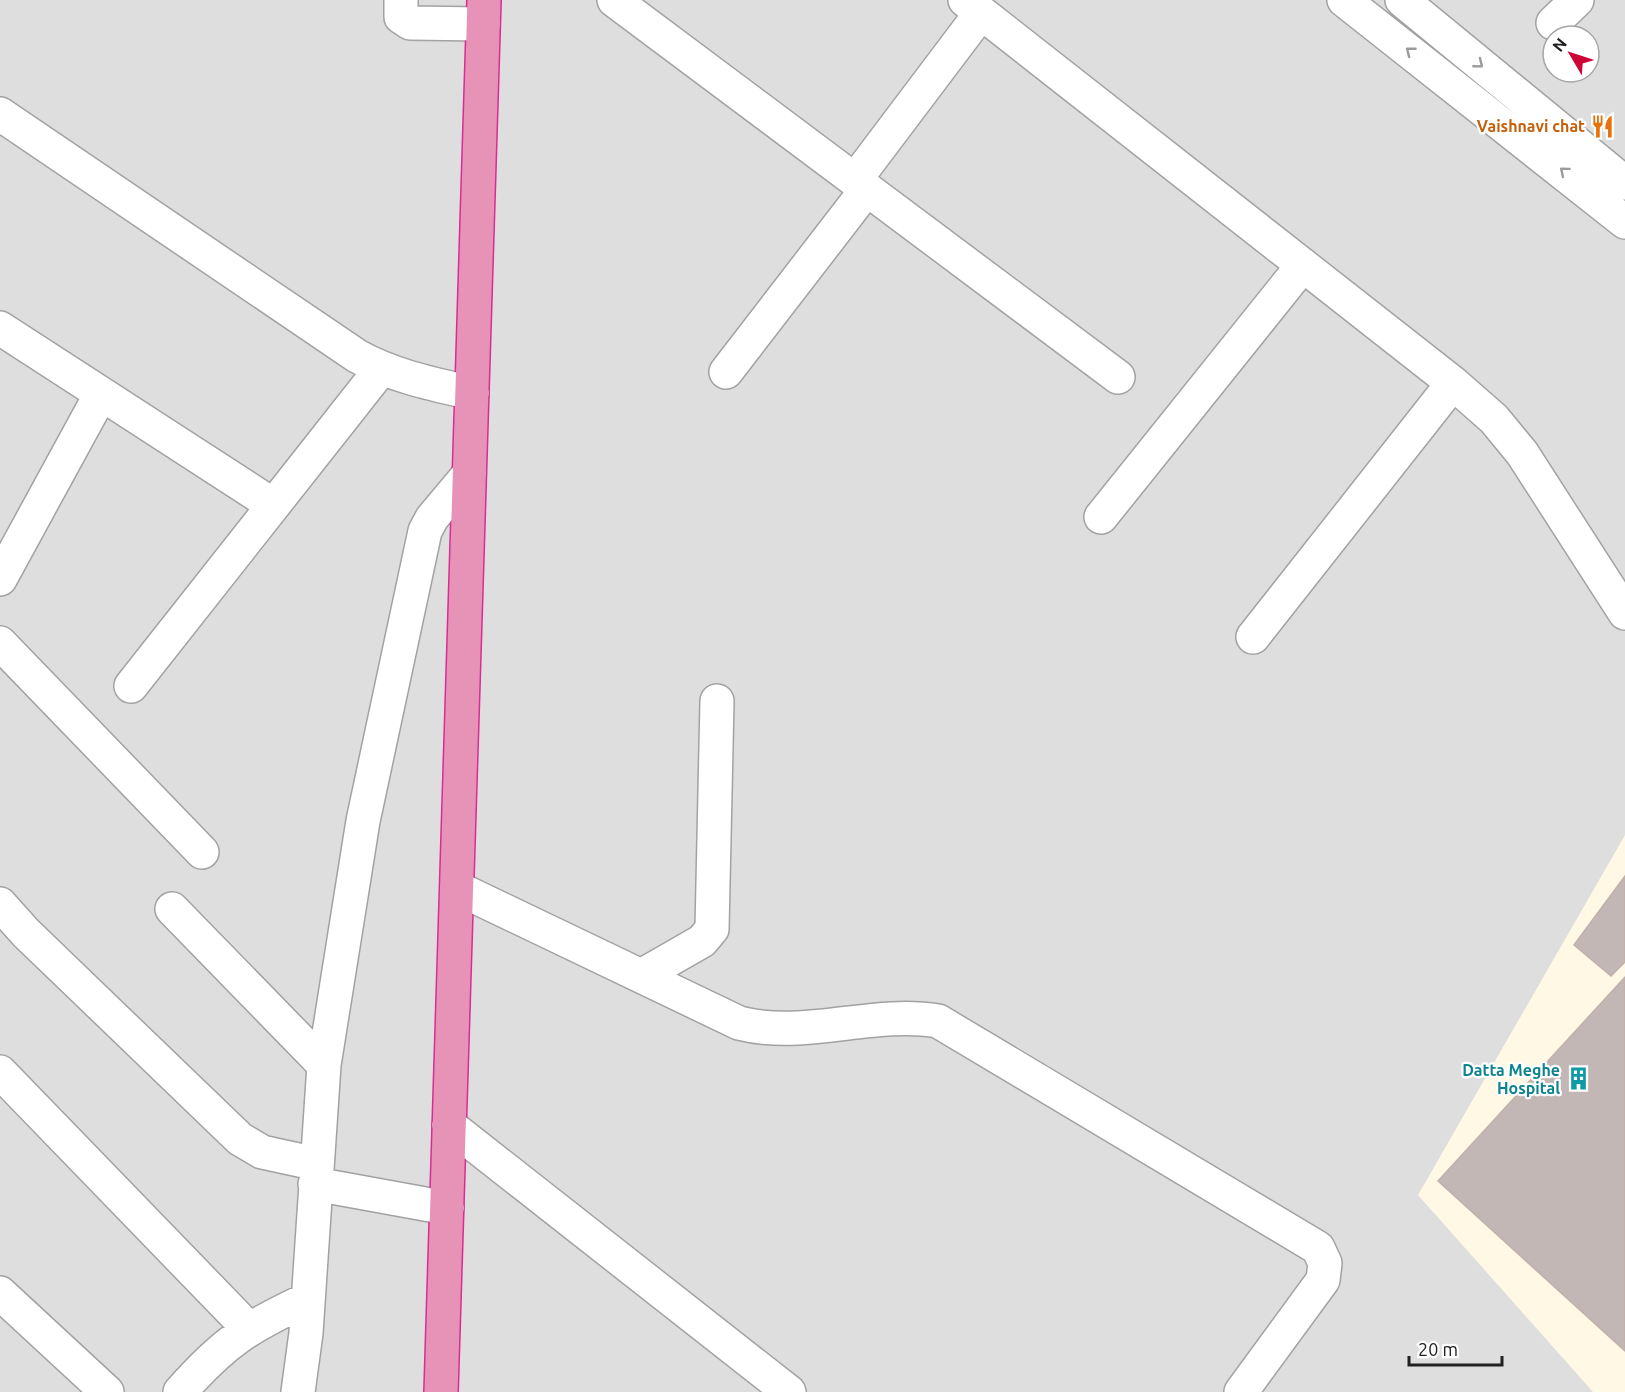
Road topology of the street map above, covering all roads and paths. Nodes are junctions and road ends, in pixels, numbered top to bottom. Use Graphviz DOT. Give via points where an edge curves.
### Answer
graph roads {
  1 [pos="401,0"];
  2 [pos="614,0"];
  3 [pos="1344,0"];
  4 [pos="1402,0"];
  5 [pos="1577,0"];
  6 [pos="973,7"];
  7 [pos="484,12"];
  8 [pos="1552,23"];
  9 [pos="0,114"];
  10 [pos="1607,181"];
  11 [pos="861,184"];
  12 [pos="1625,222"];
  13 [pos="1303,265"];
  14 [pos="0,328"];
  15 [pos="381,369"];
  16 [pos="726,372"];
  17 [pos="1119,377"];
  18 [pos="1453,383"];
  19 [pos="472,393"];
  20 [pos="101,394"];
  21 [pos="470,474"];
  22 [pos="273,505"];
  23 [pos="1101,518"];
  24 [pos="0,579"];
  25 [pos="1625,613"];
  26 [pos="1254,637"];
  27 [pos="0,643"];
  28 [pos="131,686"];
  29 [pos="717,701"];
  30 [pos="202,852"];
  31 [pos="457,888"];
  32 [pos="0,904"];
  33 [pos="172,909"];
  34 [pos="641,976"];
  35 [pos="324,1065"];
  36 [pos="0,1072"];
  37 [pos="449,1125"];
  38 [pos="316,1174"];
  39 [pos="447,1208"];
  40 [pos="0,1293"];
  41 [pos="308,1299"];
  42 [pos="248,1328"];
  43 [pos="107,1392"];
  44 [pos="180,1392"];
  45 [pos="298,1392"];
  46 [pos="441,1392"];
  47 [pos="789,1392"];
  48 [pos="1241,1392"];
  1 -- 7 [label="street" via="401,16 410,23"];
  2 -- 11 [label="street"];
  10 -- 3 [label="street, one-way"];
  4 -- 10 [label="street, one-way"];
  5 -- 8 [label="street"];
  6 -- 11 [label="street"];
  6 -- 13 [label="street"];
  7 -- 19 [label="highway"];
  9 -- 15 [label="street"];
  10 -- 12 [label="street"];
  11 -- 16 [label="street"];
  11 -- 17 [label="street"];
  13 -- 18 [label="street"];
  13 -- 23 [label="street"];
  14 -- 20 [label="street"];
  15 -- 19 [label="street"];
  15 -- 22 [label="street"];
  18 -- 25 [label="street" via="1494,419 1522,453"];
  18 -- 26 [label="street"];
  19 -- 21 [label="highway"];
  20 -- 22 [label="street"];
  20 -- 24 [label="street"];
  21 -- 31 [label="highway"];
  21 -- 35 [label="street" via="425,531 363,821"];
  22 -- 28 [label="street"];
  27 -- 30 [label="street"];
  29 -- 34 [label="street" via="712,929 702,941"];
  31 -- 34 [label="street"];
  31 -- 37 [label="highway"];
  32 -- 38 [label="street" via="240,1139"];
  33 -- 35 [label="street"];
  34 -- 48 [label="street" via="739,1023 763,1029 916,1017 938,1021 1318,1248 1325,1263 1323,1280"];
  35 -- 38 [label="street"];
  36 -- 42 [label="street"];
  37 -- 39 [label="highway"];
  37 -- 47 [label="street"];
  38 -- 39 [label="street"];
  38 -- 41 [label="street"];
  39 -- 46 [label="highway"];
  40 -- 43 [label="street"];
  41 -- 42 [label="street"];
  41 -- 45 [label="street"];
  42 -- 44 [label="street" via="207,1361"];
}
